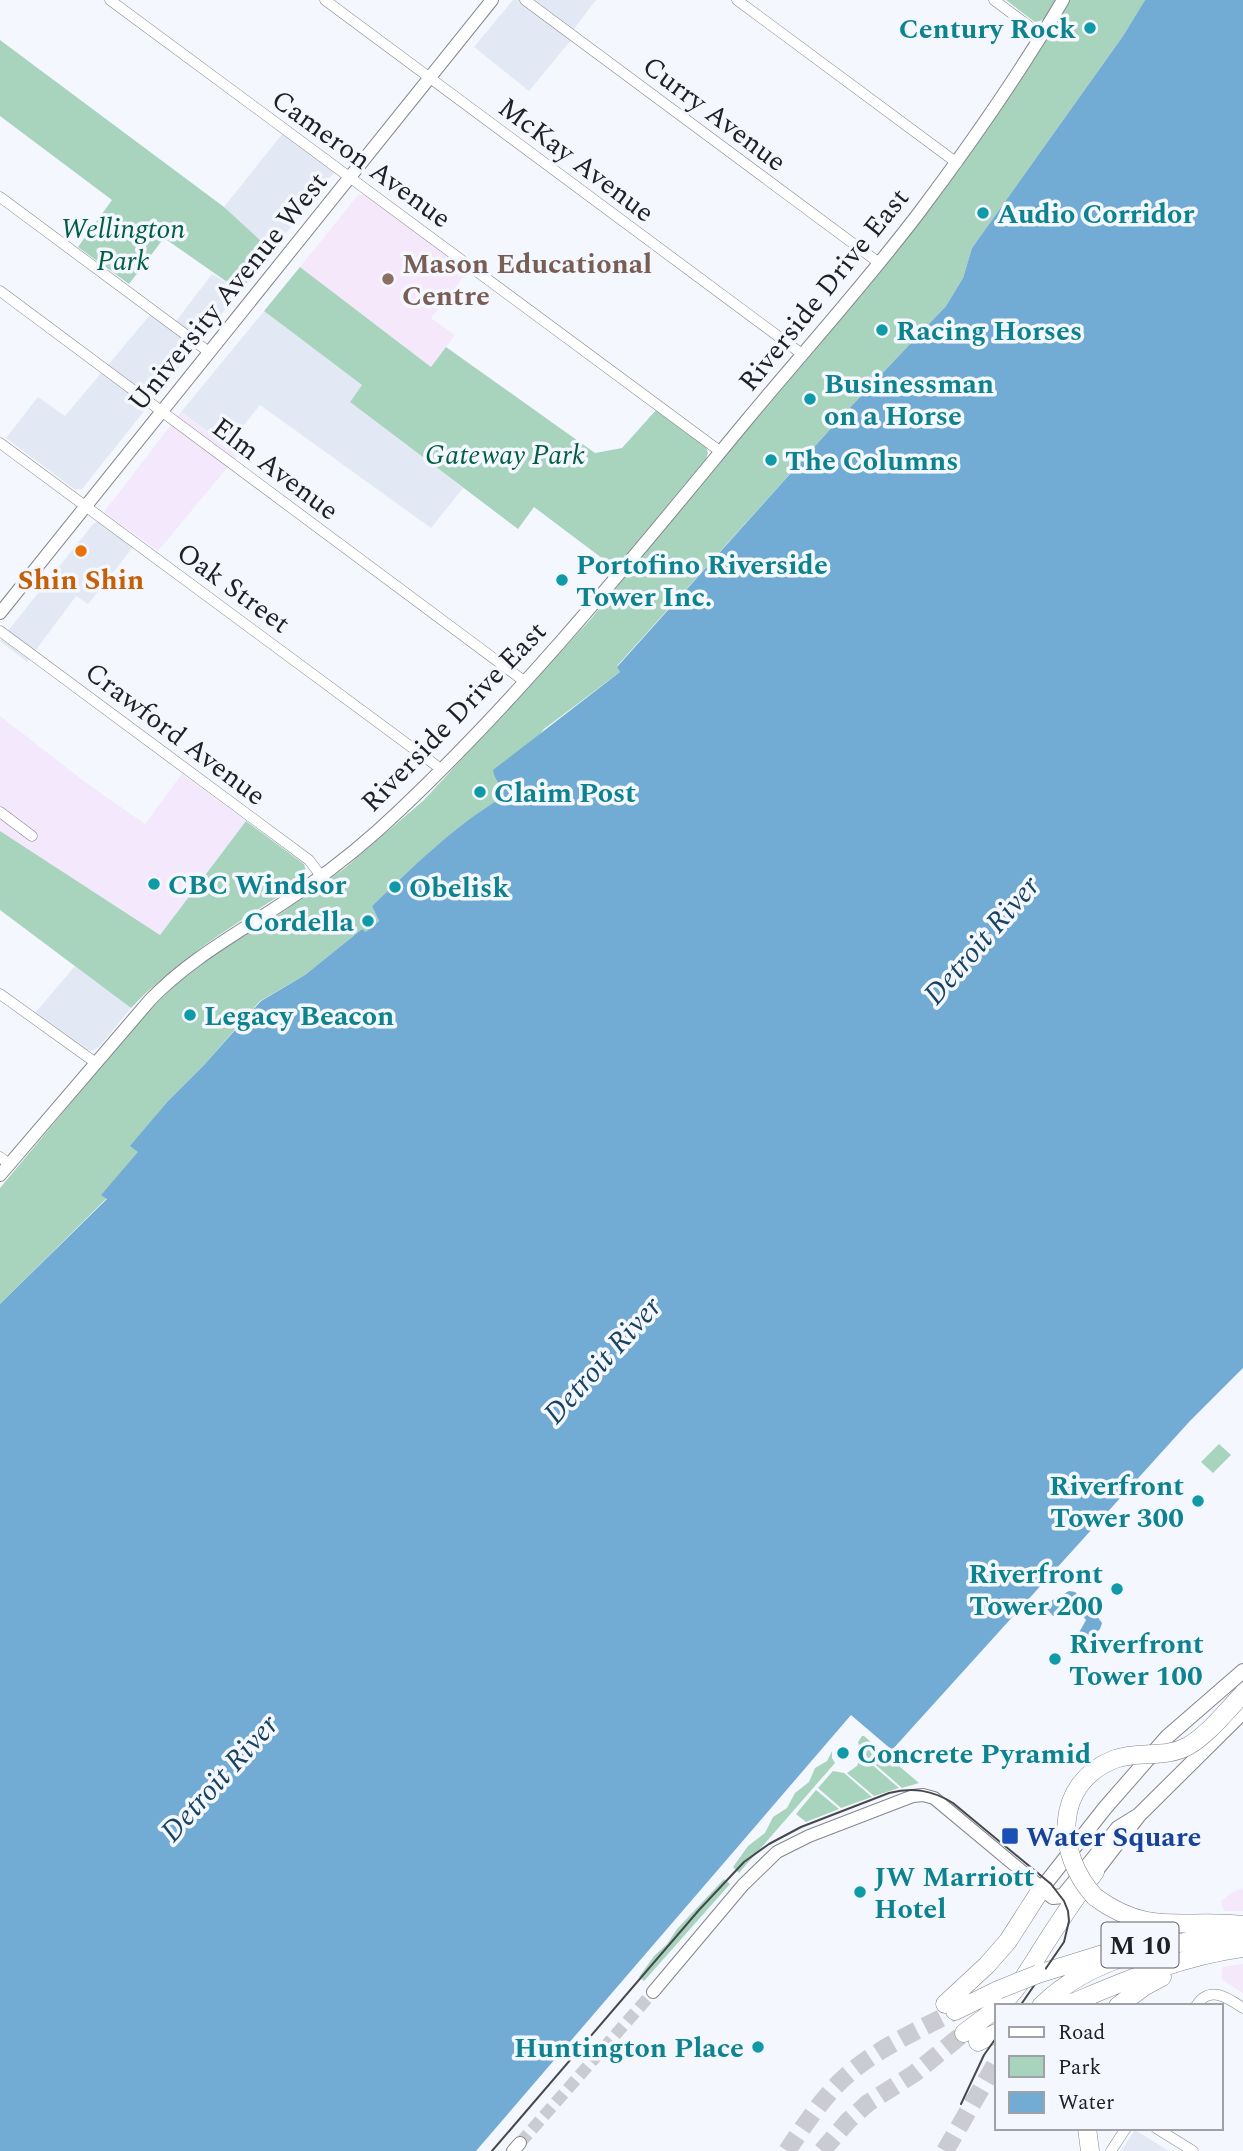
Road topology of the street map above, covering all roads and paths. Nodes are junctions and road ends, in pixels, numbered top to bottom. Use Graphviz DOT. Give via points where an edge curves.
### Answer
graph roads {
  1 [pos="110,0"];
  2 [pos="325,0"];
  3 [pos="492,0"];
  4 [pos="525,0"];
  5 [pos="737,0"];
  6 [pos="994,0"];
  7 [pos="1063,0"];
  8 [pos="1042,36"];
  9 [pos="429,78"];
  10 [pos="957,163"];
  11 [pos="350,177"];
  12 [pos="0,197"];
  13 [pos="878,262"];
  14 [pos="0,291"];
  15 [pos="209,352"];
  16 [pos="802,354"];
  17 [pos="162,412"];
  18 [pos="0,443"];
  19 [pos="721,452"];
  20 [pos="86,506"];
  21 [pos="0,613"];
  22 [pos="0,631"];
  23 [pos="524,681"];
  24 [pos="441,769"];
  25 [pos="0,812"];
  26 [pos="32,836"];
  27 [pos="321,876"];
  28 [pos="0,994"];
  29 [pos="96,1063"];
  30 [pos="5,1161"];
  31 [pos="0,1175"];
  32 [pos="1243,1671"];
  33 [pos="1243,1694"];
  34 [pos="1243,1712"];
  35 [pos="1139,1815"];
  36 [pos="1095,1872"];
  37 [pos="1042,1888"];
  38 [pos="1243,1925"];
  39 [pos="1243,1933"];
  40 [pos="1243,1948"];
  41 [pos="1205,1953"];
  42 [pos="653,1992"];
  43 [pos="998,2002"];
  44 [pos="1044,2004"];
  45 [pos="1070,2004"];
  46 [pos="1121,2004"];
  47 [pos="1198,2004"];
  48 [pos="995,2006"];
  49 [pos="1243,2007"];
  50 [pos="995,2033"];
  51 [pos="1087,2130"];
  52 [pos="1125,2130"];
  53 [pos="1159,2130"];
  54 [pos="1090,2151"];
  55 [pos="1111,2151"];
  56 [pos="1193,2151"];
  1 -- 11 [label="street, Cameron Avenue"];
  2 -- 9 [label="street, McKay Avenue"];
  3 -- 9 [label="main road, University Avenue West"];
  4 -- 13 [label="street, Curry Avenue"];
  5 -- 10 [label="street"];
  6 -- 8 [label="street"];
  7 -- 8 [label="main road, Riverside Drive East"];
  8 -- 10 [label="main road, Riverside Drive East"];
  9 -- 11 [label="main road, University Avenue West"];
  9 -- 16 [label="street, McKay Avenue"];
  10 -- 13 [label="main road, Riverside Drive East"];
  11 -- 15 [label="main road, University Avenue West"];
  11 -- 19 [label="street, Cameron Avenue"];
  12 -- 15 [label="street"];
  13 -- 16 [label="main road, Riverside Drive East"];
  14 -- 17 [label="street, Elm Avenue"];
  15 -- 17 [label="main road, University Avenue West"];
  16 -- 19 [label="main road, Riverside Drive East"];
  17 -- 20 [label="main road, University Avenue West"];
  17 -- 23 [label="street, Elm Avenue"];
  18 -- 20 [label="street, Oak Street"];
  19 -- 23 [label="main road, Riverside Drive East"];
  20 -- 21 [label="main road, University Avenue West"];
  20 -- 24 [label="street, Oak Street"];
  22 -- 27 [label="street, Crawford Avenue" via="309,860"];
  23 -- 24 [label="main road, Riverside Drive East"];
  24 -- 27 [label="main road, Riverside Drive East"];
  25 -- 26 [label="street"];
  27 -- 29 [label="main road, Riverside Drive East" via="170,979"];
  28 -- 29 [label="street"];
  29 -- 30 [label="main road, Riverside Drive East"];
  30 -- 31 [label="main road, Riverside Drive East"];
  32 -- 37 [label="main road" via="1167,1737"];
  33 -- 38 [label="highway, bridge" via="1189,1746 1164,1755 1116,1759 1095,1769 1072,1799 1065,1824 1071,1862 1083,1884 1110,1908 1141,1921"];
  34 -- 35 [label="main road"];
  35 -- 36 [label="main road"];
  35 -- 37 [label="main road" via="1118,1828 1063,1896 1053,1898"];
  36 -- 43 [label="highway" via="1013,1994"];
  37 -- 42 [label="main road" via="937,1800 913,1796 777,1852 743,1885"];
  37 -- 43 [label="highway, M 10" via="1008,1941 950,2007"];
  38 -- 43 [label="highway, M 10, bridge" via="1145,1943 1038,1974"];
  39 -- 44 [label="highway" via="1120,1957 1092,1969"];
  40 -- 41 [label="highway, M 10"];
  41 -- 45 [label="highway, M 10"];
  41 -- 46 [label="highway"];
  47 -- 49 [label="street" via="1209,1994 1222,1995"];
  48 -- 50 [label="highway" via="971,2037"];
  51 -- 54 [label="highway"];
  52 -- 55 [label="street"];
  53 -- 56 [label="street"];
}
